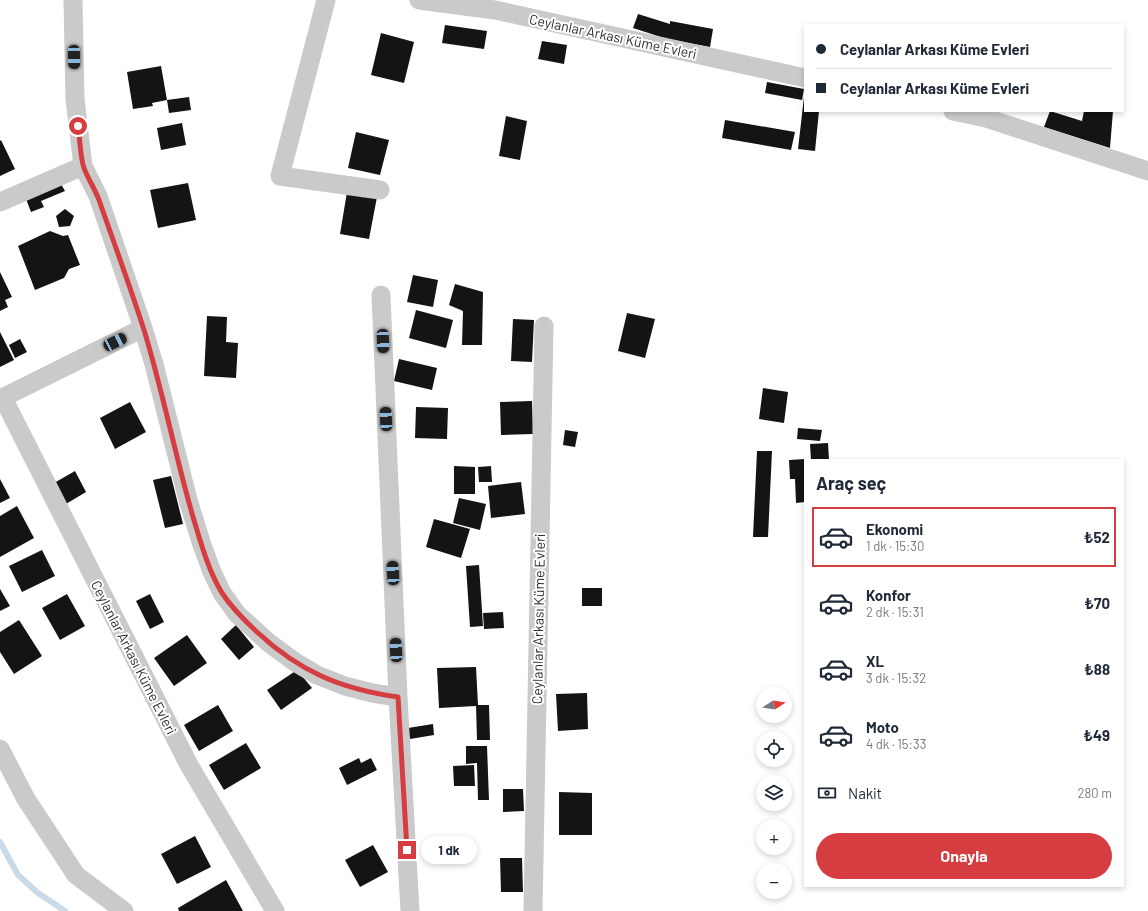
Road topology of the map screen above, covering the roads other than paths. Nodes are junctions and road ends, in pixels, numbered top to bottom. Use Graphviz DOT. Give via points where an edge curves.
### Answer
graph roads {
  1 [pos="72,0"];
  2 [pos="326,0"];
  3 [pos="419,0"];
  4 [pos="804,78"];
  5 [pos="958,112"];
  6 [pos="84,166"];
  7 [pos="1148,172"];
  8 [pos="380,190"];
  9 [pos="0,202"];
  10 [pos="381,295"];
  11 [pos="544,326"];
  12 [pos="143,328"];
  13 [pos="1,399"];
  14 [pos="398,697"];
  15 [pos="0,749"];
  16 [pos="124,911"];
  17 [pos="275,911"];
  18 [pos="410,911"];
  19 [pos="533,911"];
  1 -- 6 [label="street" via="75,99"];
  2 -- 8 [label="street" via="280,176"];
  3 -- 4 [label="street, Ceylanlar Arkası Küme Evleri" via="495,10"];
  5 -- 7 [label="street" via="986,118"];
  6 -- 9 [label="street"];
  6 -- 12 [label="street" via="98,196"];
  10 -- 14 [label="street"];
  11 -- 19 [label="street, Ceylanlar Arkası Küme Evleri"];
  12 -- 13 [label="street, Ceylanlar Arkası Küme Evleri"];
  12 -- 14 [label="street" via="190,508 207,559 222,593 237,614 269,643 317,675 345,686"];
  13 -- 17 [label="street, Ceylanlar Arkası Küme Evleri" via="189,766"];
  14 -- 18 [label="street"];
  15 -- 16 [label="street" via="26,799 76,875"];
}
